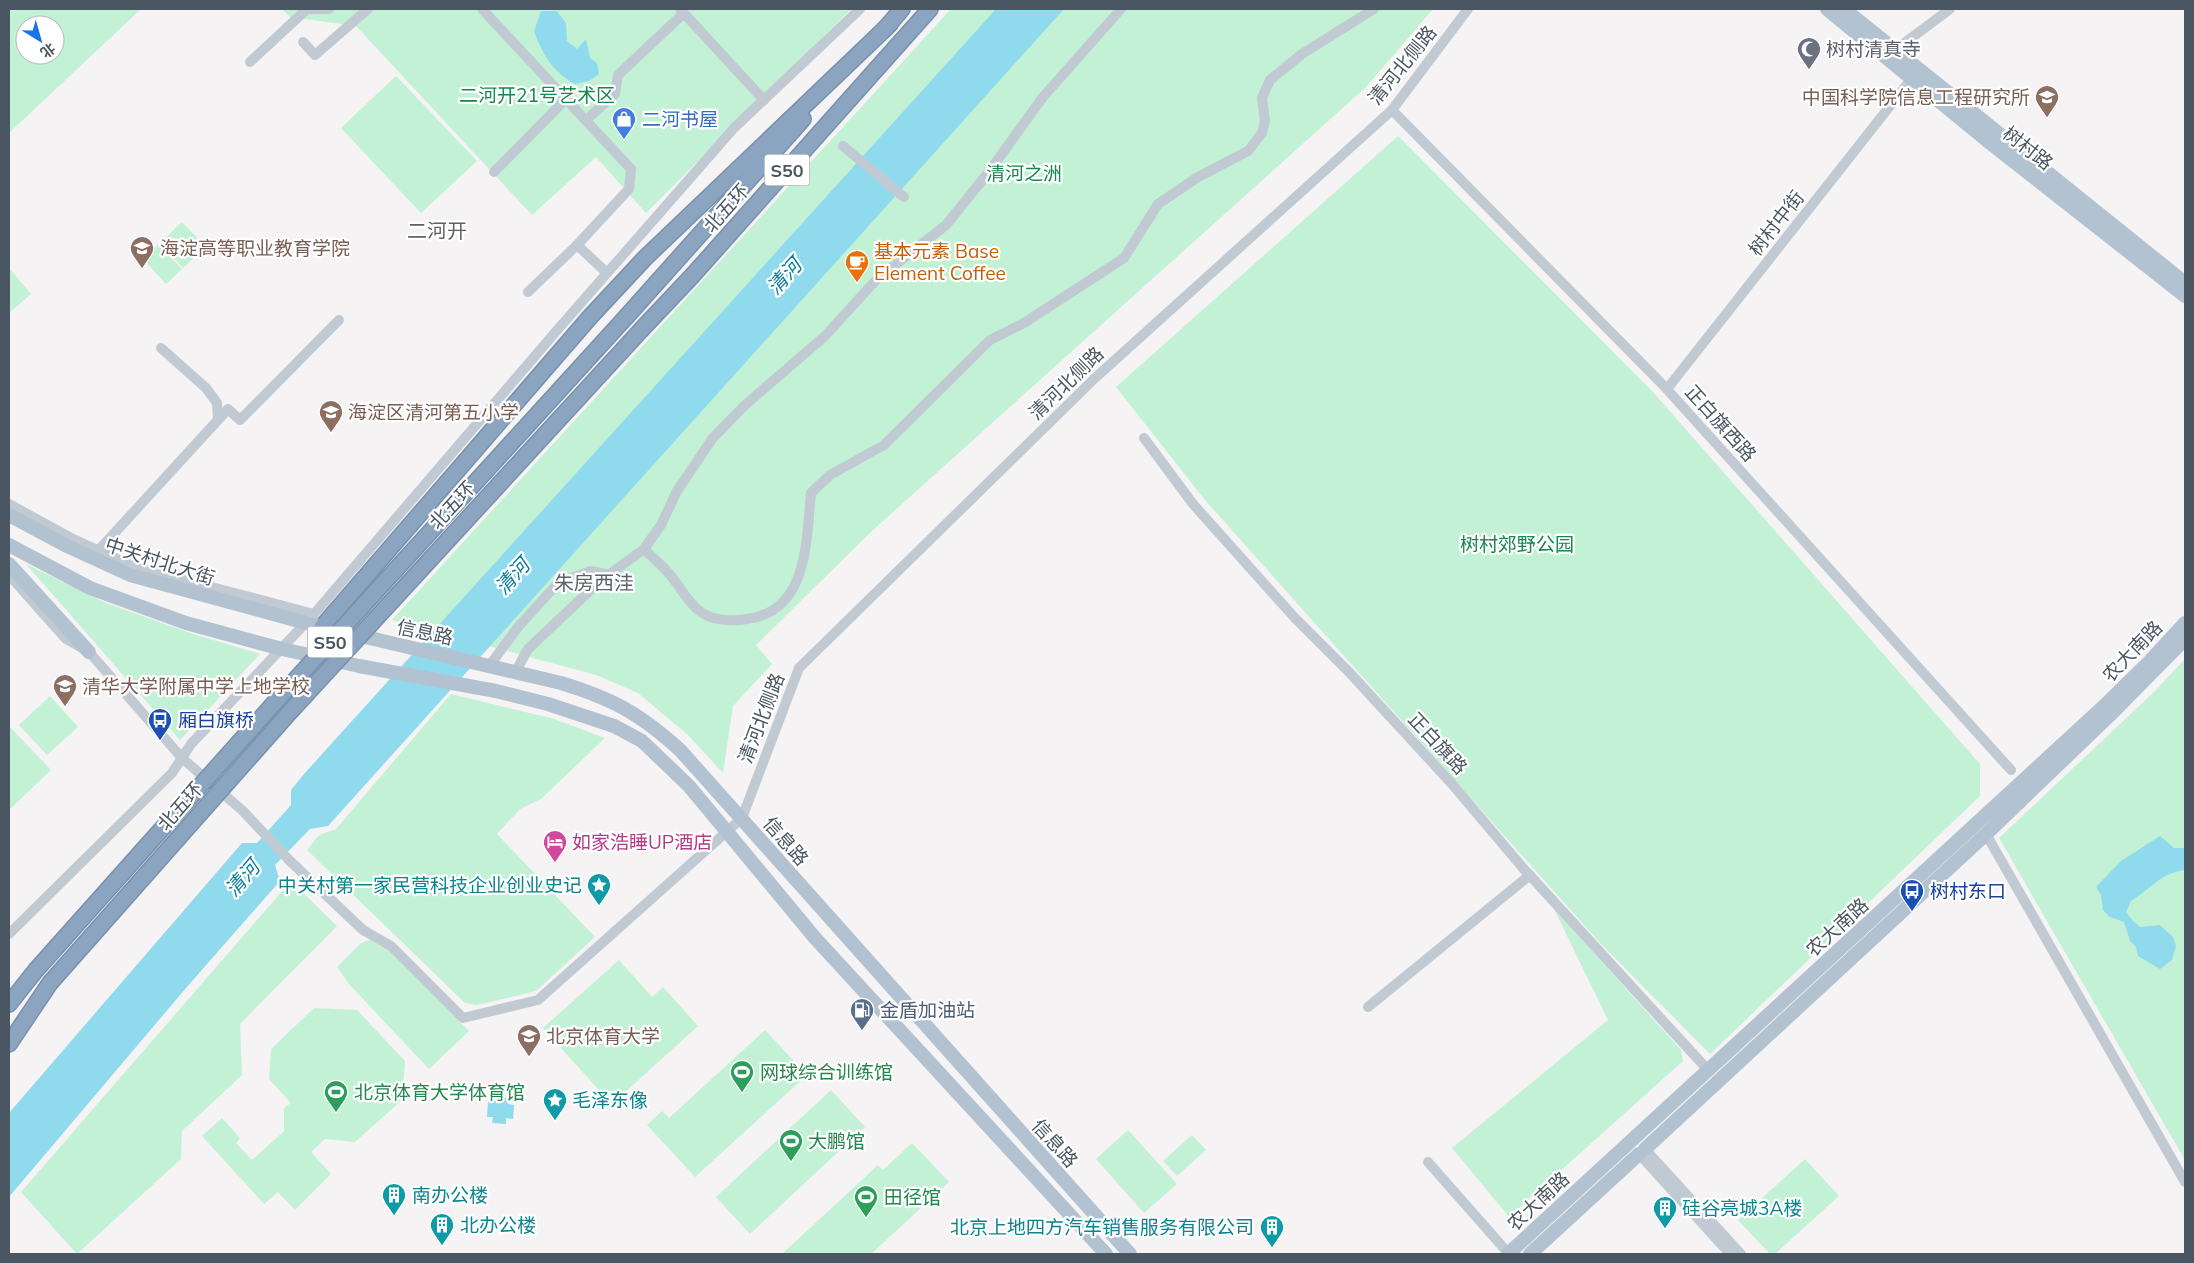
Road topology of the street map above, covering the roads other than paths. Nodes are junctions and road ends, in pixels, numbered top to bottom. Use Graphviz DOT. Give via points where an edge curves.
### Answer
graph roads {
  1 [pos="329,9"];
  2 [pos="368,9"];
  3 [pos="482,9"];
  4 [pos="860,9"];
  5 [pos="902,9"];
  6 [pos="930,9"];
  7 [pos="1121,9"];
  8 [pos="1374,9"];
  9 [pos="1468,9"];
  10 [pos="1827,9"];
  11 [pos="1844,9"];
  12 [pos="1950,9"];
  13 [pos="682,11"];
  14 [pos="890,24"];
  15 [pos="303,42"];
  16 [pos="1891,53"];
  17 [pos="250,62"];
  18 [pos="1912,78"];
  19 [pos="566,99"];
  20 [pos="764,100"];
  21 [pos="1392,110"];
  22 [pos="586,120"];
  23 [pos="843,146"];
  24 [pos="494,172"];
  25 [pos="904,197"];
  26 [pos="576,245"];
  27 [pos="607,273"];
  28 [pos="2185,283"];
  29 [pos="528,292"];
  30 [pos="2185,296"];
  31 [pos="339,320"];
  32 [pos="161,348"];
  33 [pos="1667,389"];
  34 [pos="218,420"];
  35 [pos="1144,438"];
  36 [pos="9,504"];
  37 [pos="9,515"];
  38 [pos="9,545"];
  39 [pos="644,549"];
  40 [pos="98,551"];
  41 [pos="9,564"];
  42 [pos="9,574"];
  43 [pos="609,575"];
  44 [pos="314,622"];
  45 [pos="2185,623"];
  46 [pos="2185,639"];
  47 [pos="282,649"];
  48 [pos="89,652"];
  49 [pos="494,666"];
  50 [pos="516,671"];
  51 [pos="182,758"];
  52 [pos="2011,770"];
  53 [pos="742,818"];
  54 [pos="727,831"];
  55 [pos="1986,834"];
  56 [pos="1530,875"];
  57 [pos="9,934"];
  58 [pos="50,983"];
  59 [pos="9,1004"];
  60 [pos="1368,1007"];
  61 [pos="9,1034"];
  62 [pos="9,1044"];
  63 [pos="1708,1070"];
  64 [pos="1642,1151"];
  65 [pos="1428,1162"];
  66 [pos="2185,1182"];
  67 [pos="1106,1254"];
  68 [pos="1130,1254"];
  69 [pos="1509,1254"];
  70 [pos="1530,1254"];
  71 [pos="1730,1254"];
  72 [pos="1742,1254"];
  1 -- 17 [label="street" via="307,10"];
  2 -- 15 [label="street" via="315,55"];
  3 -- 19 [label="street"];
  4 -- 20 [label="street"];
  5 -- 14 [label="highway, 北五环 / S50"];
  6 -- 58 [label="highway, 北五环 / S50, bridge" via="725,239 288,713"];
  7 -- 39 [label="street" via="1043,97 946,225 877,279 825,336 744,406 712,439 678,491 662,525"];
  8 -- 39 [label="street" via="1302,54 1270,80 1262,98 1262,133 1248,151 1198,177 1158,204 1124,258 1024,324 990,340 884,445 830,475 811,492 803,565 789,598 762,617 734,621 708,616 694,606 670,574"];
  9 -- 21 [label="street, 清河北侧路"];
  10 -- 16 [label="main road, 树村路"];
  11 -- 16 [label="main road, 树村路"];
  12 -- 16 [label="street"];
  13 -- 20 [label="street"];
  13 -- 22 [label="street" via="618,75 615,94"];
  14 -- 44 [label="highway" via="645,258"];
  14 -- 59 [label="highway, 北五环 / S50, bridge" via="276,701"];
  16 -- 18 [label="main road, 树村路"];
  16 -- 28 [label="main road, 树村路"];
  18 -- 30 [label="main road, 树村路"];
  18 -- 33 [label="street, 树村中街"];
  19 -- 22 [label="street"];
  19 -- 24 [label="street"];
  20 -- 27 [label="street" via="734,128"];
  21 -- 33 [label="street, 正白旗西路"];
  21 -- 53 [label="street, 清河北侧路" via="1094,379 799,668"];
  22 -- 26 [label="street" via="631,169 629,189"];
  23 -- 25 [label="street"];
  26 -- 27 [label="street"];
  26 -- 29 [label="street"];
  27 -- 44 [label="street"];
  31 -- 34 [label="street" via="240,420 228,409"];
  32 -- 34 [label="street" via="206,388 217,403"];
  33 -- 52 [label="street, 正白旗西路"];
  34 -- 40 [label="street"];
  35 -- 56 [label="street, 正白旗路" via="1193,504 1294,617 1452,784"];
  36 -- 40 [label="street"];
  37 -- 44 [label="main road, 中关村北大街" via="130,575"];
  38 -- 47 [label="main road" via="56,572 121,601 186,623"];
  39 -- 43 [label="street"];
  40 -- 44 [label="street" via="135,566"];
  41 -- 48 [label="main road"];
  42 -- 48 [label="street" via="66,639"];
  43 -- 49 [label="street" via="591,571 558,583 518,627"];
  43 -- 50 [label="street" via="528,649"];
  44 -- 47 [label="street"];
  44 -- 49 [label="main road, 信息路" via="381,641"];
  45 -- 63 [label="main road, 农大南路" via="2150,662 2095,714"];
  46 -- 55 [label="main road, 农大南路"];
  47 -- 51 [label="street" via="191,744"];
  47 -- 54 [label="main road, 信息路" via="476,688 569,710 614,726 642,741 689,786"];
  48 -- 51 [label="street"];
  49 -- 50 [label="main road, 信息路"];
  50 -- 53 [label="main road, 信息路" via="596,694 639,716 680,750"];
  51 -- 54 [label="street" via="243,811 363,930 391,946 462,1018 538,1000"];
  51 -- 57 [label="street" via="172,773"];
  53 -- 54 [label="street"];
  53 -- 68 [label="main road, 信息路"];
  54 -- 67 [label="main road, 信息路" via="816,938"];
  55 -- 64 [label="main road, 农大南路"];
  55 -- 66 [label="street"];
  56 -- 60 [label="street"];
  56 -- 63 [label="street, 正白旗路"];
  58 -- 61 [label="highway, 北五环 / S50"];
  58 -- 62 [label="highway"];
  63 -- 69 [label="main road, 农大南路"];
  64 -- 70 [label="main road, 农大南路"];
  64 -- 71 [label="street"];
  64 -- 72 [label="street"];
  65 -- 69 [label="street"];
}
